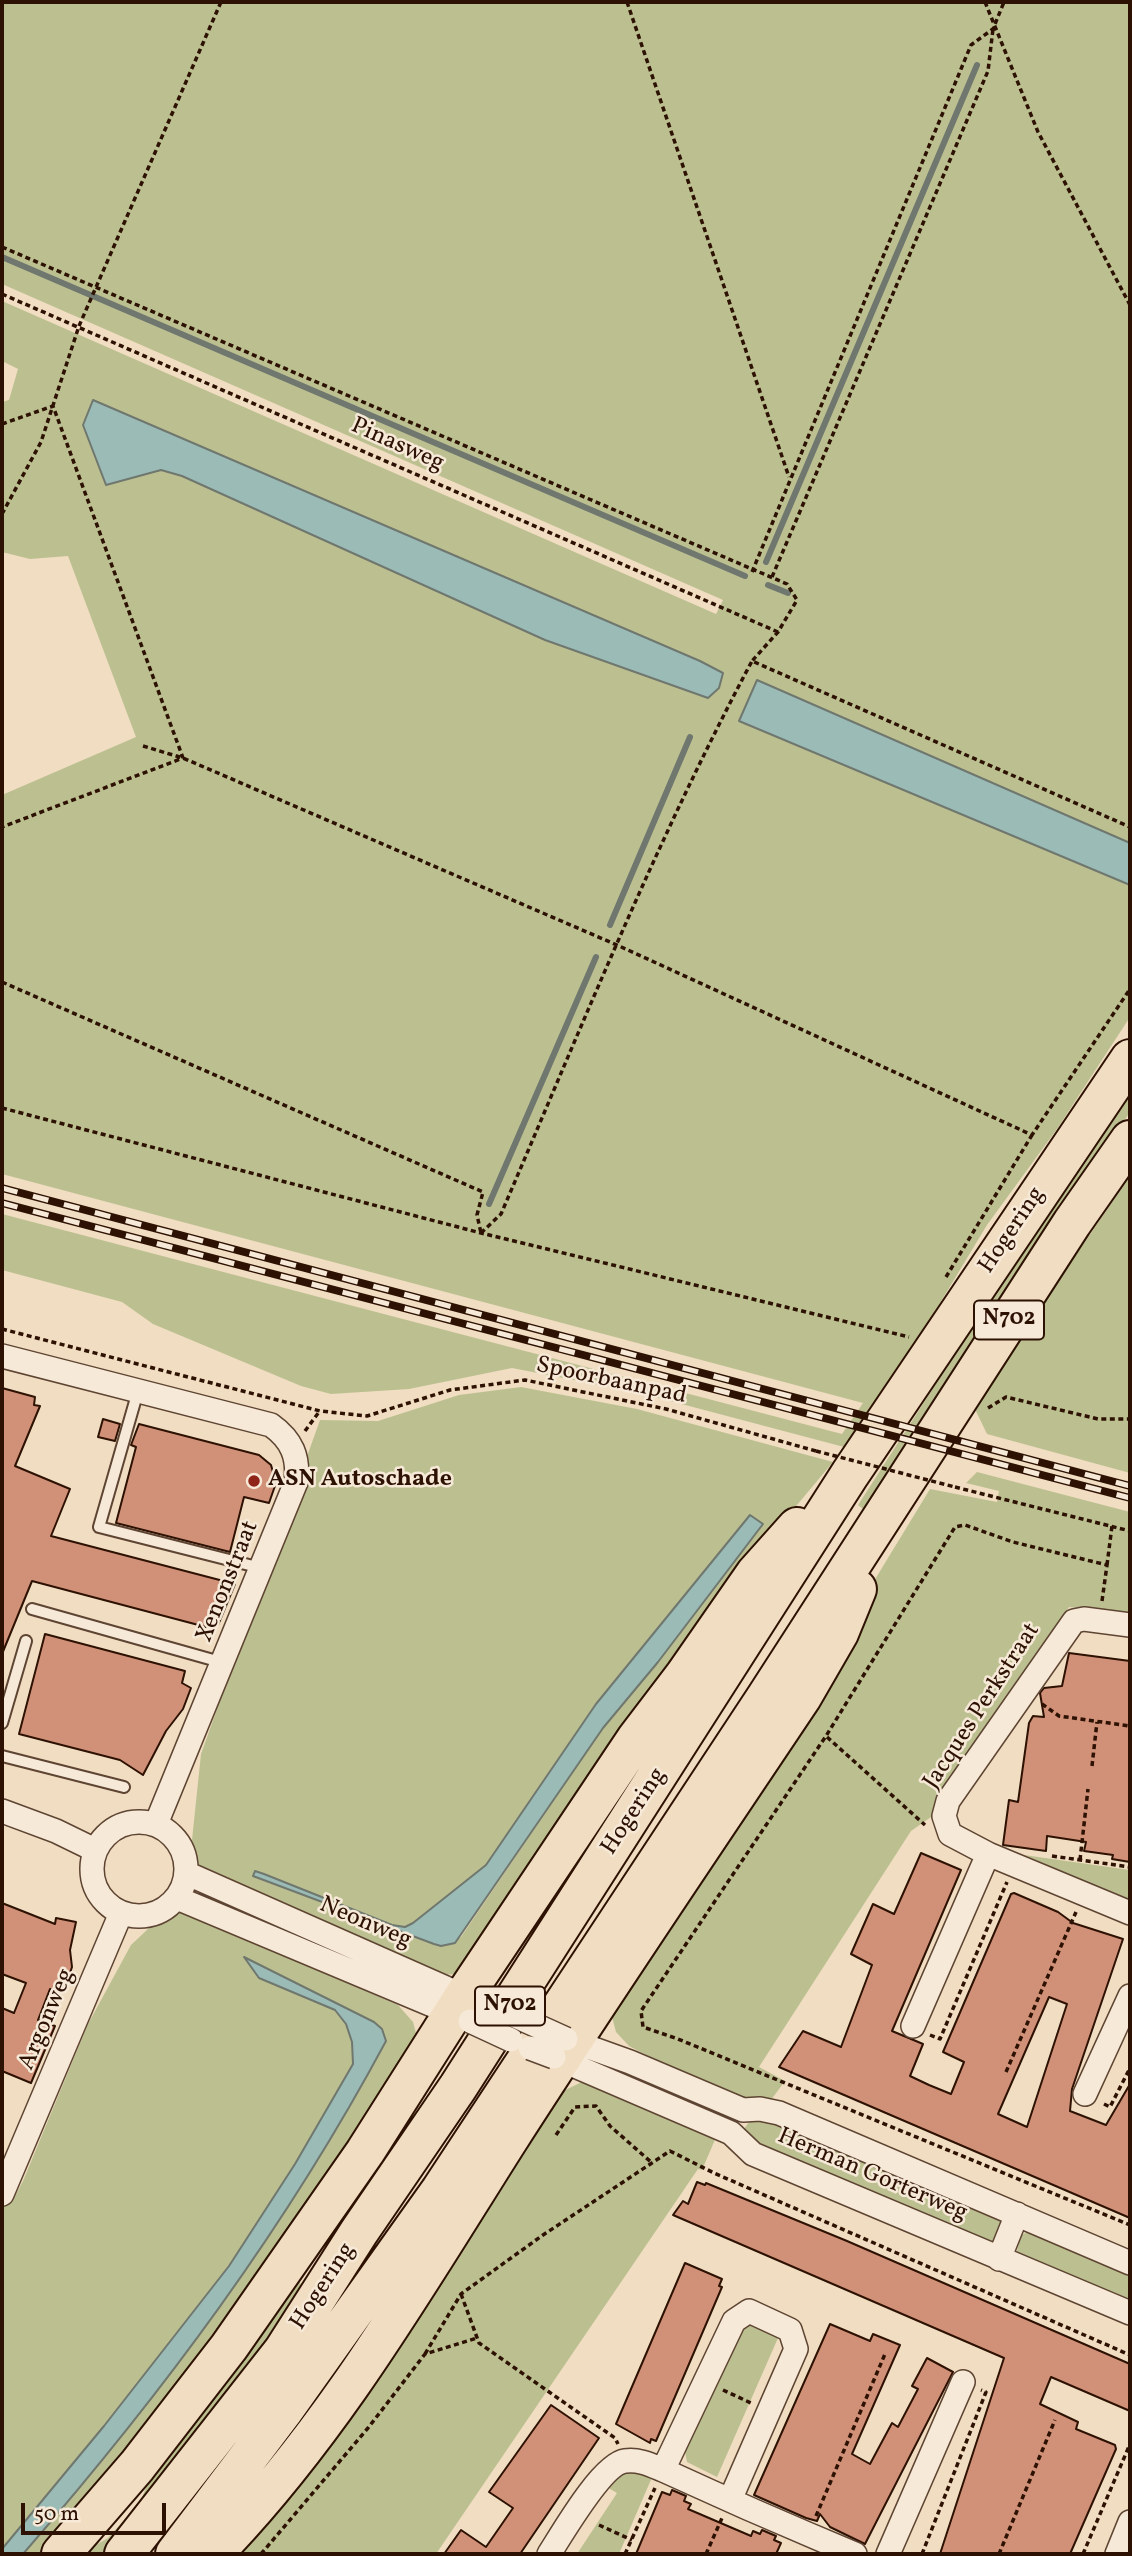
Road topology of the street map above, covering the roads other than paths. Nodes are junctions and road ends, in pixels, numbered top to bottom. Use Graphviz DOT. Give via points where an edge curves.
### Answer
graph roads {
  1 [pos="1130,1059"];
  2 [pos="1130,1140"];
  3 [pos="2,1356"];
  4 [pos="138,1391"];
  5 [pos="850,1474"];
  6 [pos="892,1503"];
  7 [pos="262,1568"];
  8 [pos="32,1609"];
  9 [pos="1130,1625"];
  10 [pos="26,1642"];
  11 [pos="225,1664"];
  12 [pos="2,1723"];
  13 [pos="2,1756"];
  14 [pos="124,1787"];
  15 [pos="2,1811"];
  16 [pos="156,1825"];
  17 [pos="95,1850"];
  18 [pos="988,1853"];
  19 [pos="186,1873"];
  20 [pos="177,1898"];
  21 [pos="121,1913"];
  22 [pos="1130,1913"];
  23 [pos="1130,1996"];
  24 [pos="467,2008"];
  25 [pos="524,2020"];
  26 [pos="913,2026"];
  27 [pos="511,2040"];
  28 [pos="564,2049"];
  29 [pos="1085,2094"];
  30 [pos="743,2110"];
  31 [pos="731,2133"];
  32 [pos="3,2187"];
  33 [pos="1017,2214"];
  34 [pos="999,2259"];
  35 [pos="1130,2263"];
  36 [pos="1130,2313"];
  37 [pos="963,2382"];
  38 [pos="663,2470"];
  39 [pos="730,2500"];
  40 [pos="1130,2522"];
  41 [pos="804,2544"];
  42 [pos="61,2554"];
  43 [pos="124,2554"];
  44 [pos="175,2554"];
  45 [pos="213,2554"];
  46 [pos="549,2554"];
  47 [pos="855,2554"];
  48 [pos="888,2554"];
  49 [pos="1117,2554"];
  1 -- 5 [label="highway, Hogering / N702"];
  2 -- 6 [label="highway, Hogering / N702"];
  3 -- 4 [label="street, Xenonstraat"];
  4 -- 7 [label="street, Xenonstraat" via="271,1425 285,1435 298,1466 296,1482"];
  4 -- 7 [label="lane" via="99,1527"];
  5 -- 24 [label="highway, N702" via="755,1574 636,1739"];
  5 -- 43 [label="highway, Hogering / N702" via="466,2076 283,2351"];
  6 -- 28 [label="highway, N702" via="839,1633 802,1697"];
  6 -- 44 [label="highway, Hogering / N702" via="440,2190 291,2401"];
  7 -- 11 [label="street, Xenonstraat"];
  8 -- 11 [label="lane"];
  9 -- 18 [label="street, Jacques Perkstraat" via="1074,1621 948,1801 944,1816 950,1833"];
  10 -- 12 [label="lane"];
  11 -- 16 [label="street, Xenonstraat"];
  13 -- 14 [label="lane"];
  15 -- 17 [label="street"];
  16 -- 17 [label="street" via="138,1821 120,1825 105,1835"];
  16 -- 19 [label="street" via="167,1830 182,1849"];
  17 -- 21 [label="street" via="91,1869 95,1887 106,1903"];
  18 -- 22 [label="street"];
  18 -- 26 [label="street"];
  19 -- 20 [label="street"];
  19 -- 24 [label="street, Neonweg"];
  20 -- 21 [label="street" via="152,1915"];
  20 -- 24 [label="street, Neonweg"];
  21 -- 32 [label="street, Argonweg"];
  23 -- 29 [label="street"];
  24 -- 25 [label="street, Neonweg, bridge"];
  24 -- 27 [label="street, Neonweg, bridge"];
  24 -- 42 [label="highway, N702" via="229,2347"];
  25 -- 28 [label="street, Herman Gorterweg, bridge"];
  27 -- 28 [label="street, Herman Gorterweg, bridge"];
  28 -- 30 [label="street, Herman Gorterweg"];
  28 -- 31 [label="street, Herman Gorterweg"];
  28 -- 45 [label="highway, N702" via="365,2365 261,2505"];
  30 -- 31 [label="street"];
  30 -- 33 [label="street, Herman Gorterweg" via="779,2113"];
  31 -- 34 [label="street, Herman Gorterweg" via="753,2154"];
  33 -- 34 [label="street"];
  33 -- 35 [label="street, Herman Gorterweg"];
  34 -- 36 [label="street, Herman Gorterweg"];
  37 -- 48 [label="street"];
  38 -- 39 [label="street"];
  38 -- 39 [label="street" via="734,2320 749,2311 790,2330 796,2349"];
  38 -- 46 [label="street" via="642,2462 615,2465"];
  39 -- 41 [label="street"];
  40 -- 49 [label="street"];
  41 -- 47 [label="street"];
}
